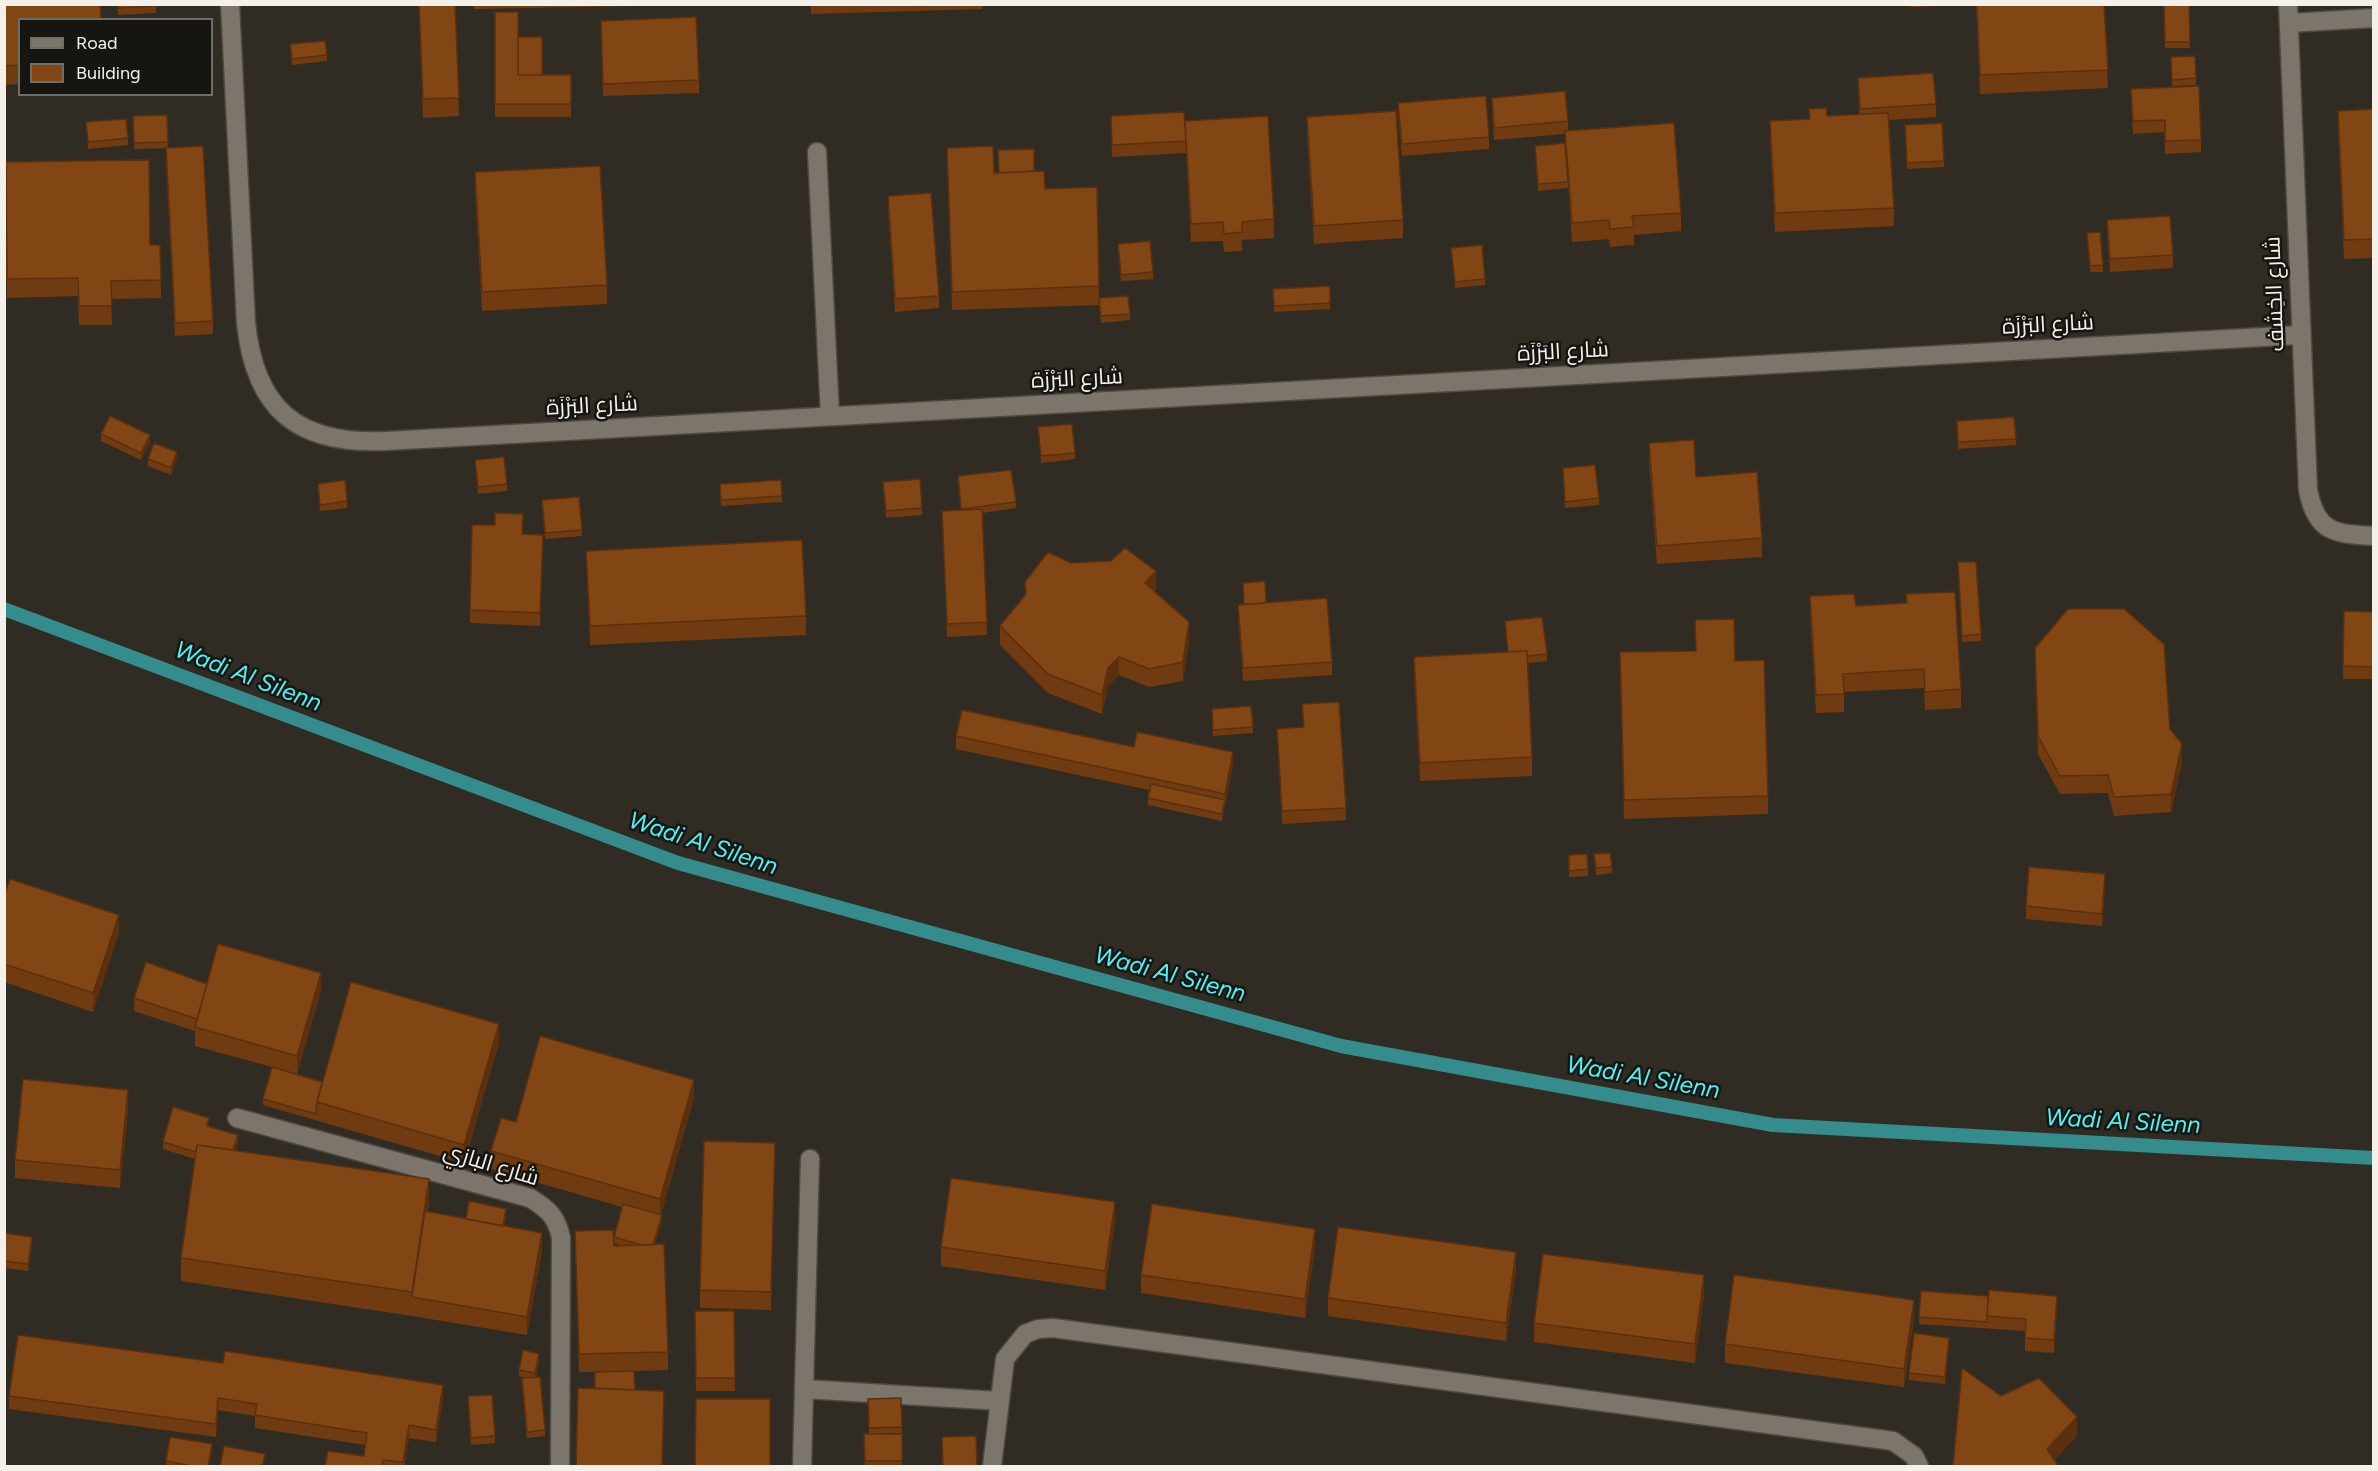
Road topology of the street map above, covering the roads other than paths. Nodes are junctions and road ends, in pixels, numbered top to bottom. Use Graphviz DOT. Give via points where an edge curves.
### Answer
graph roads {
  1 [pos="230,4"];
  2 [pos="2289,14"];
  3 [pos="2373,18"];
  4 [pos="817,152"];
  5 [pos="2300,335"];
  6 [pos="830,416"];
  7 [pos="2373,536"];
  8 [pos="237,1118"];
  9 [pos="810,1159"];
  10 [pos="804,1389"];
  11 [pos="1000,1401"];
  12 [pos="560,1467"];
  13 [pos="802,1467"];
  14 [pos="992,1467"];
  15 [pos="1919,1467"];
  1 -- 6 [label="street, شارع البَرْزَة" via="248,344 259,382 282,414 321,434 363,442"];
  2 -- 3 [label="street"];
  2 -- 5 [label="street, شارع الخِشف"];
  4 -- 6 [label="street"];
  5 -- 6 [label="street, شارع البَرْزَة"];
  5 -- 7 [label="street, شارع الخِشف" via="2311,506 2318,520 2330,530"];
  8 -- 12 [label="street, شارع البازي" via="530,1198 551,1212 561,1238"];
  9 -- 10 [label="street"];
  10 -- 11 [label="street"];
  10 -- 13 [label="street"];
  11 -- 14 [label="street"];
  11 -- 15 [label="street" via="1005,1359 1013,1347 1024,1334 1053,1328 1893,1441 1914,1456"];
}
